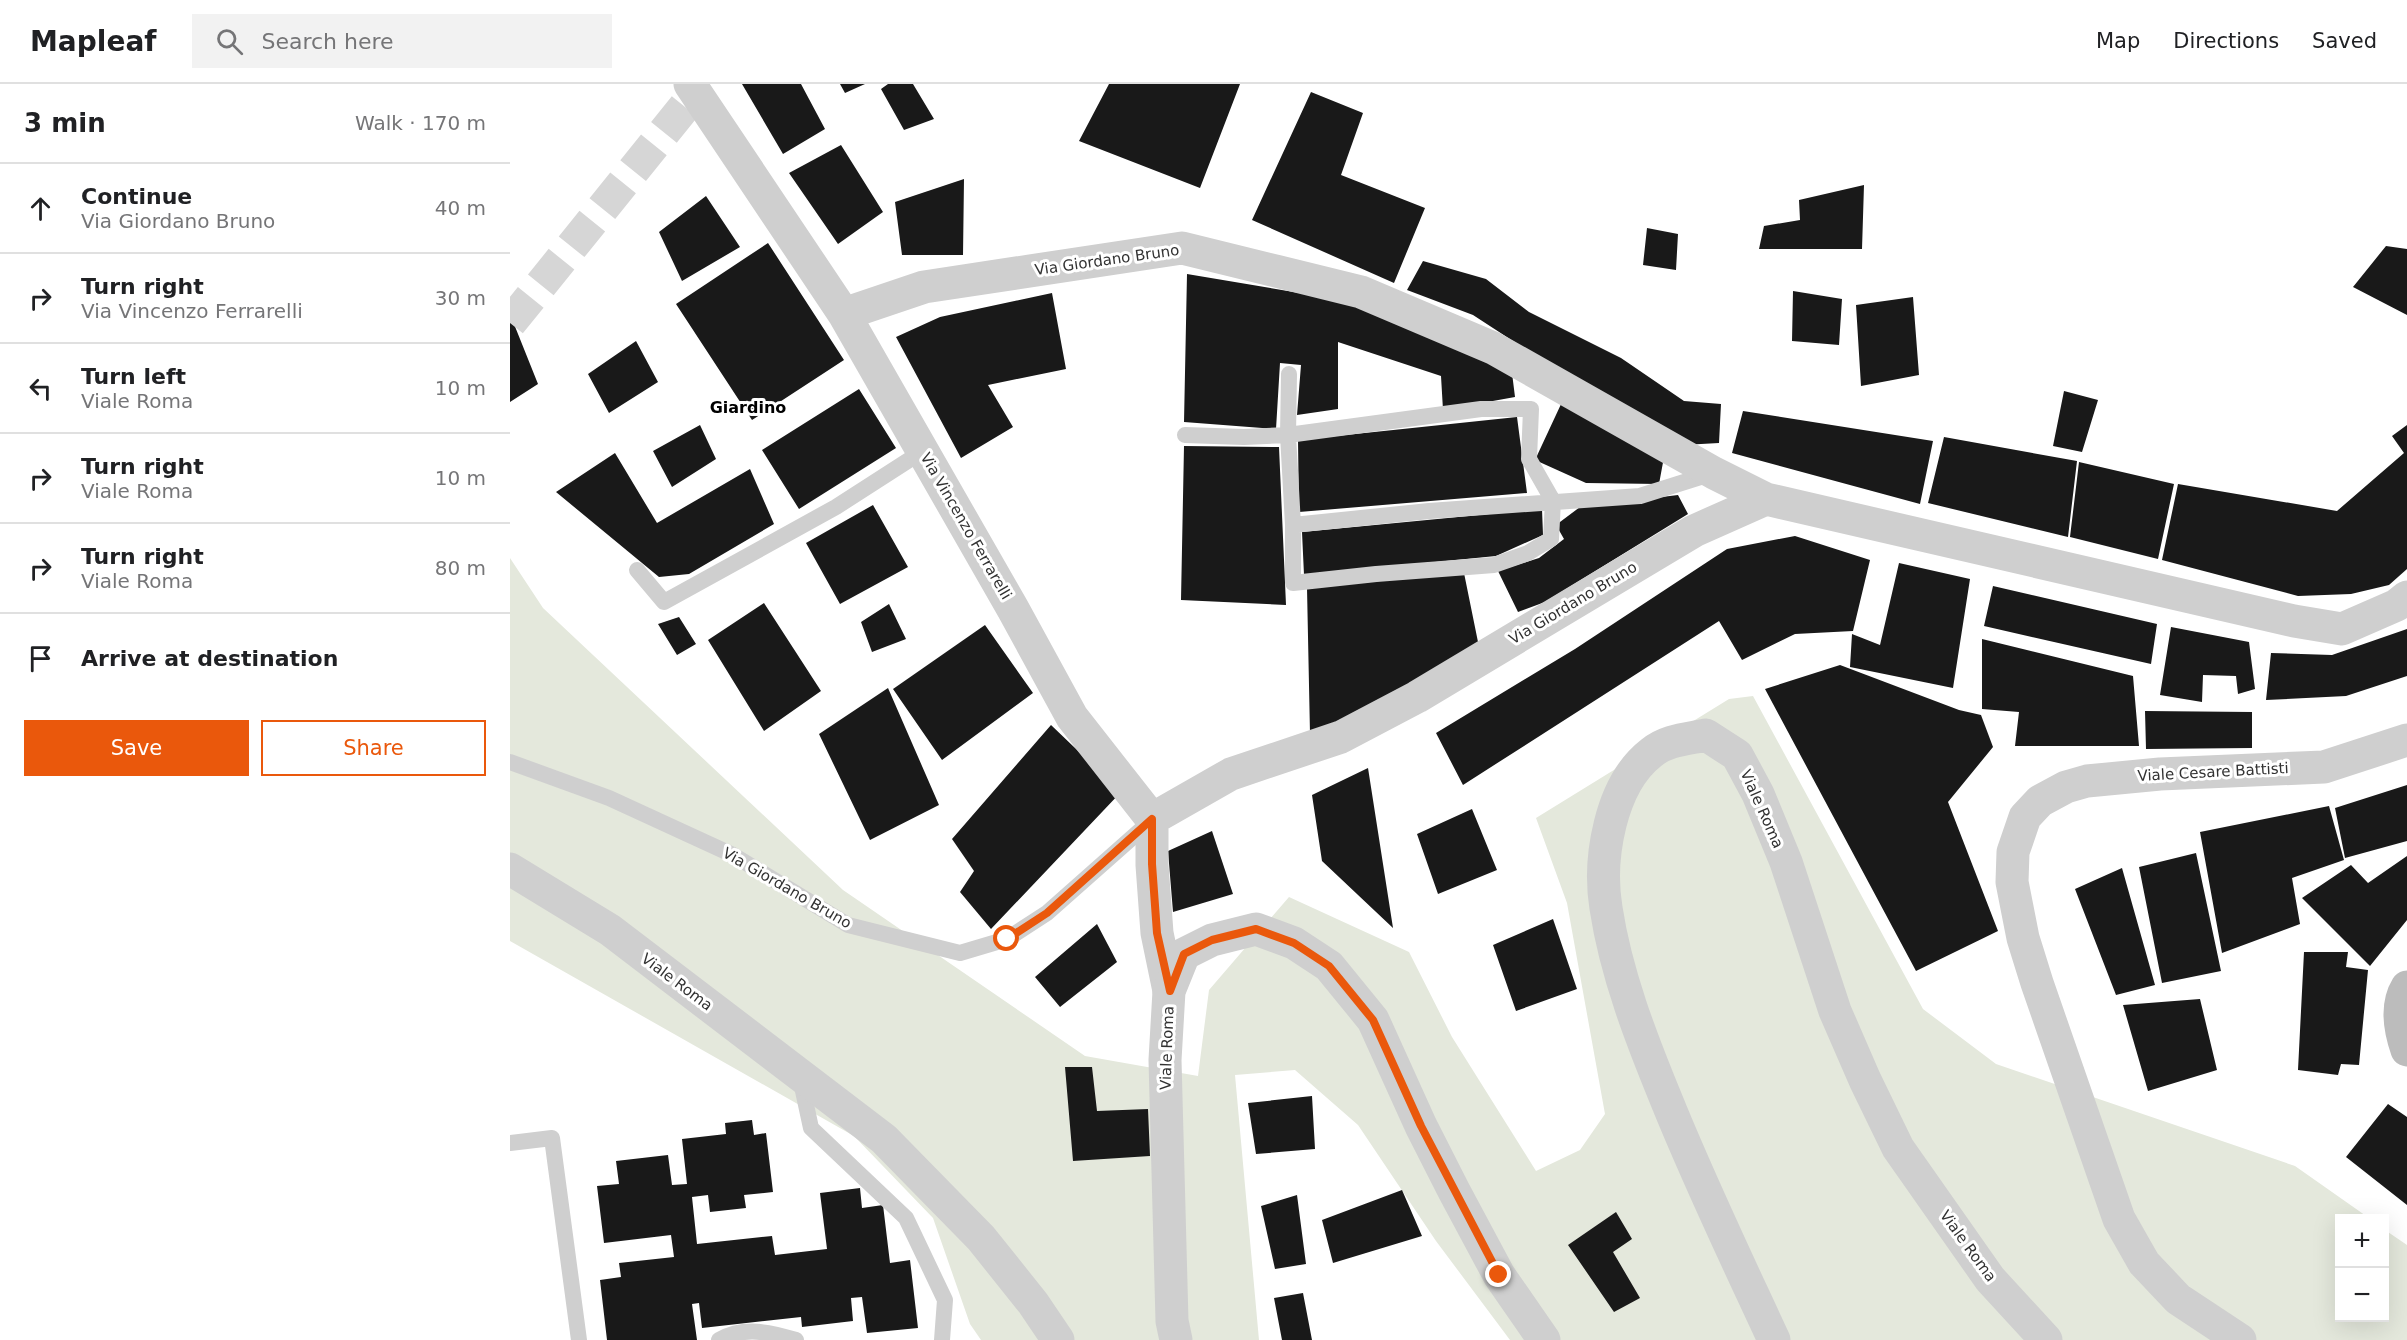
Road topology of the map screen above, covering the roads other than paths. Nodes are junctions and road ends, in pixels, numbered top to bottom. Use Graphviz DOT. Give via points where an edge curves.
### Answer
graph roads {
  1 [pos="690,84"];
  2 [pos="844,314"];
  3 [pos="1289,374"];
  4 [pos="1541,395"];
  5 [pos="1185,435"];
  6 [pos="1288,435"];
  7 [pos="923,451"];
  8 [pos="1714,473"];
  9 [pos="1766,499"];
  10 [pos="1553,501"];
  11 [pos="1293,525"];
  12 [pos="637,570"];
  13 [pos="2407,597"];
  14 [pos="2407,740"];
  15 [pos="510,762"];
  16 [pos="1152,819"];
  17 [pos="510,869"];
  18 [pos="2407,987"];
  19 [pos="1170,991"];
  20 [pos="2407,1050"];
  21 [pos="800,1075"];
  22 [pos="510,1143"];
  23 [pos="1173,1325"];
  24 [pos="579,1340"];
  25 [pos="719,1340"];
  26 [pos="796,1340"];
  27 [pos="942,1340"];
  28 [pos="1058,1340"];
  29 [pos="1196,1340"];
  30 [pos="1544,1340"];
  31 [pos="1774,1340"];
  32 [pos="2046,1340"];
  33 [pos="2240,1340"];
  1 -- 2 [label="street, Via Vincenzo Ferrarelli"];
  2 -- 4 [label="street, Via Giordano Bruno" via="924,287 1182,248 1361,292 1493,348"];
  2 -- 7 [label="street, Via Vincenzo Ferrarelli"];
  3 -- 6 [label="lane"];
  4 -- 6 [label="lane" via="1481,409"];
  4 -- 8 [label="street, Via Giordano Bruno"];
  4 -- 10 [label="lane" via="1529,459"];
  5 -- 6 [label="lane"];
  6 -- 11 [label="lane"];
  7 -- 12 [label="lane" via="836,507 664,602"];
  7 -- 16 [label="street, Via Vincenzo Ferrarelli" via="1072,717"];
  8 -- 9 [label="street, Via Giordano Bruno"];
  8 -- 10 [label="lane" via="1640,495"];
  9 -- 13 [label="street" via="2342,629"];
  9 -- 16 [label="street, Via Giordano Bruno" via="1694,531 1417,697 1341,737 1231,774"];
  10 -- 11 [label="lane"];
  10 -- 11 [label="lane" via="1551,539 1528,553 1494,565 1293,583"];
  14 -- 33 [label="street, Viale Cesare Battisti" via="2324,767 2087,781 2040,801 2025,817 2013,852 2012,882 2023,938 2119,1219 2144,1263 2178,1299"];
  15 -- 16 [label="lane, Via Giordano Bruno" via="609,798 733,855 848,925 960,953 1007,939 1047,913"];
  16 -- 19 [label="street" via="1157,933"];
  17 -- 21 [label="street, Viale Roma" via="610,930"];
  18 -- 20 [label="main road" via="2401,998 2402,1034"];
  19 -- 23 [label="street, Viale Roma" via="1165,1060"];
  19 -- 30 [label="street, Viale Roma" via="1184,954 1212,940 1256,929 1294,943 1329,966 1373,1020 1454,1191 1499,1275"];
  21 -- 27 [label="lane" via="810,1128 906,1218 945,1300"];
  21 -- 28 [label="street, Viale Roma" via="884,1139 981,1238"];
  22 -- 24 [label="lane" via="552,1138"];
  23 -- 29 [label="street"];
  25 -- 26 [label="lane" via="730,1333 763,1330"];
  31 -- 32 [label="street, Viale Roma" via="1688,1154 1645,1048 1605,907 1605,859 1611,816 1626,779 1651,752 1674,741 1706,735 1737,755 1758,794 1786,862 1835,1011 1898,1148 1990,1279"];
}
